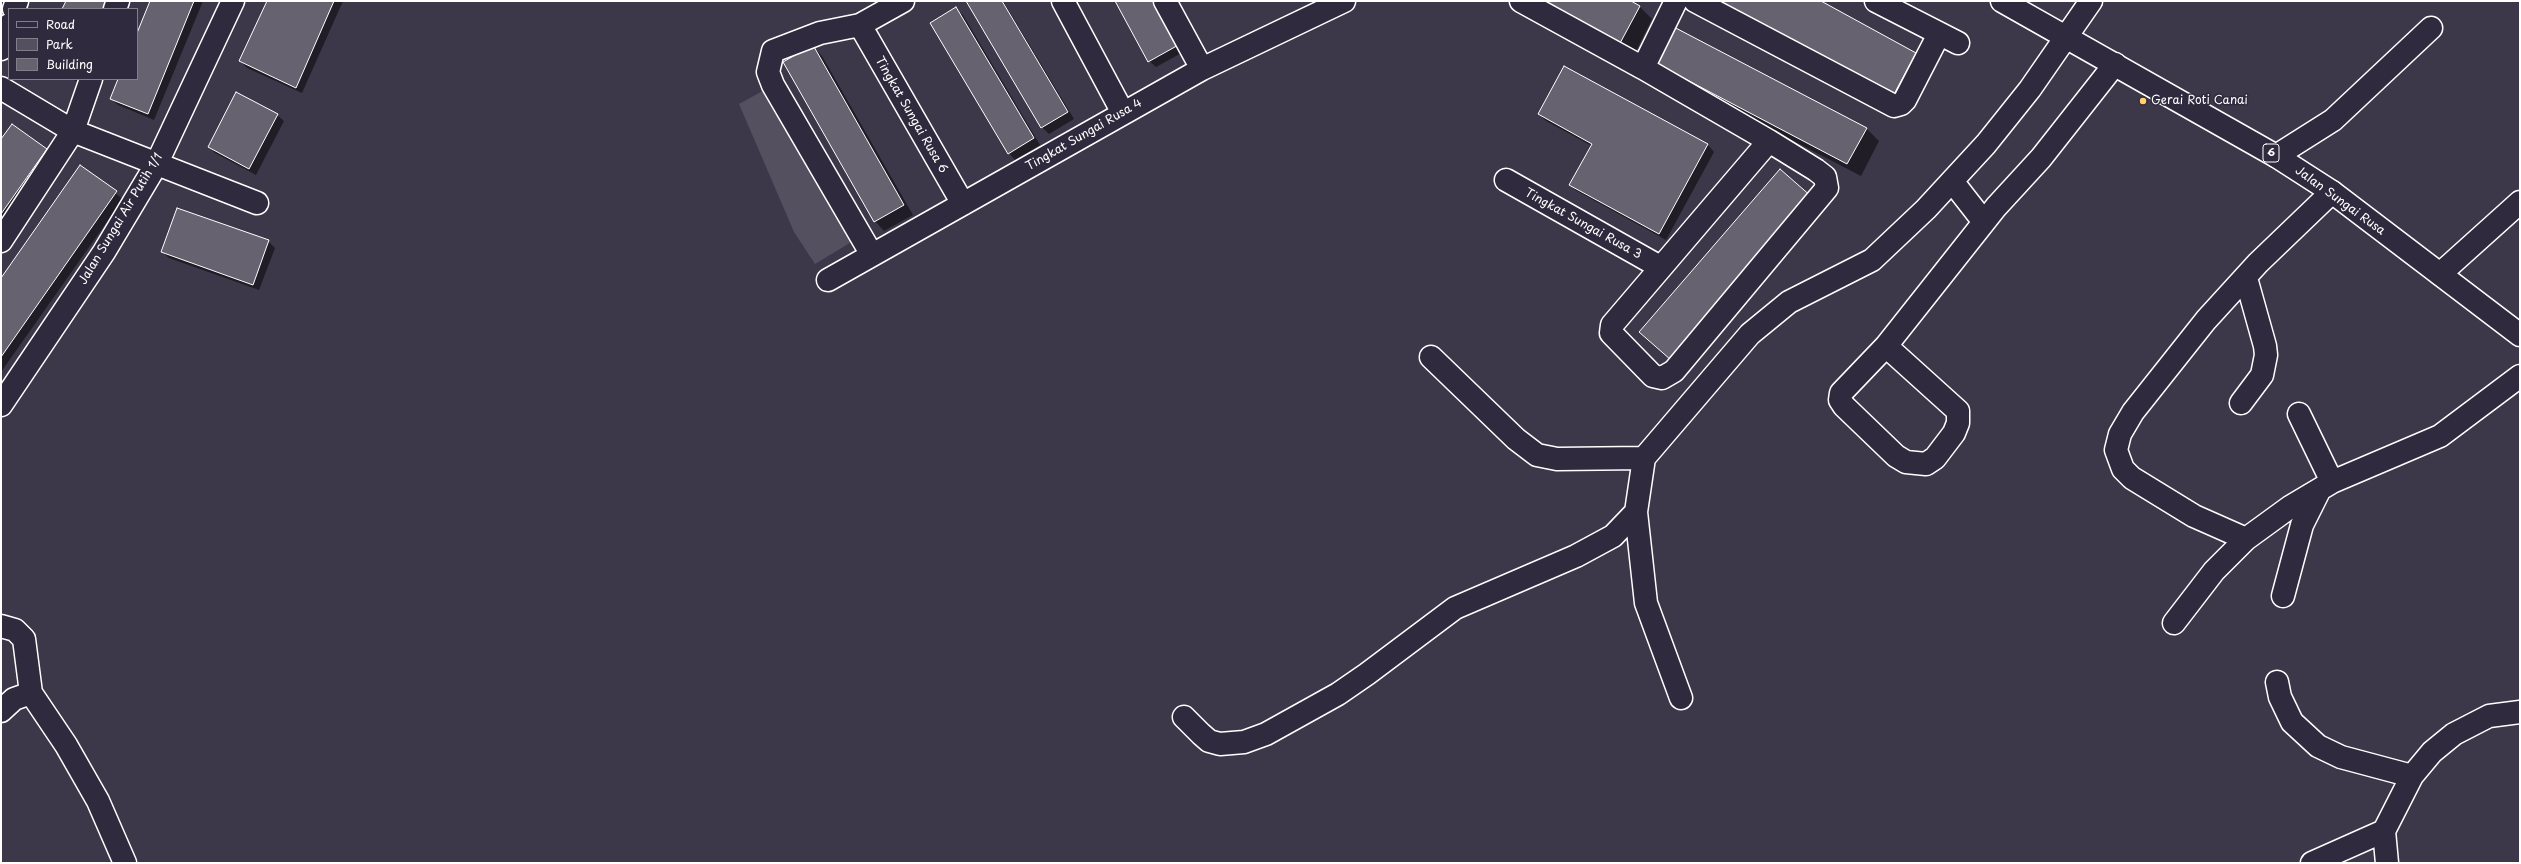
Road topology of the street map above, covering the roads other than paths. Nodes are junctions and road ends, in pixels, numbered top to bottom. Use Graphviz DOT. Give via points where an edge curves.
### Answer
graph roads {
  1 [pos="233,1"];
  2 [pos="903,1"];
  3 [pos="1063,1"];
  4 [pos="1165,1"];
  5 [pos="1344,1"];
  6 [pos="1521,1"];
  7 [pos="1676,1"];
  8 [pos="1695,1"];
  9 [pos="1876,1"];
  10 [pos="2002,1"];
  11 [pos="2091,1"];
  12 [pos="860,25"];
  13 [pos="8,28"];
  14 [pos="2431,28"];
  15 [pos="2065,36"];
  16 [pos="1,49"];
  17 [pos="2116,64"];
  18 [pos="1643,68"];
  19 [pos="1202,69"];
  20 [pos="91,80"];
  21 [pos="1,88"];
  22 [pos="1123,113"];
  23 [pos="73,131"];
  24 [pos="1769,141"];
  25 [pos="2276,156"];
  26 [pos="156,165"];
  27 [pos="1506,180"];
  28 [pos="1952,182"];
  29 [pos="2332,192"];
  30 [pos="2520,202"];
  31 [pos="257,203"];
  32 [pos="963,204"];
  33 [pos="1984,222"];
  34 [pos="1,241"];
  35 [pos="872,255"];
  36 [pos="1660,267"];
  37 [pos="2440,274"];
  38 [pos="2246,278"];
  39 [pos="828,280"];
  40 [pos="2518,331"];
  41 [pos="1886,346"];
  42 [pos="1431,357"];
  43 [pos="2520,376"];
  44 [pos="2241,403"];
  45 [pos="1,404"];
  46 [pos="2299,414"];
  47 [pos="1644,458"];
  48 [pos="2325,486"];
  49 [pos="1636,512"];
  50 [pos="2246,540"];
  51 [pos="2283,596"];
  52 [pos="2174,623"];
  53 [pos="1,626"];
  54 [pos="2277,682"];
  55 [pos="31,693"];
  56 [pos="1681,698"];
  57 [pos="1,710"];
  58 [pos="2520,712"];
  59 [pos="1184,717"];
  60 [pos="2412,776"];
  61 [pos="2384,831"];
  62 [pos="125,863"];
  63 [pos="2312,863"];
  64 [pos="2387,863"];
  1 -- 26 [label="street, Jalan Sungai Air Putih 1/1"];
  2 -- 12 [label="street"];
  3 -- 22 [label="street"];
  4 -- 19 [label="street"];
  5 -- 19 [label="street, Tingkat Sungai Rusa 4"];
  6 -- 18 [label="street"];
  7 -- 18 [label="street"];
  8 -- 9 [label="street" via="1894,106 1906,100 1949,38"];
  10 -- 15 [label="street, Jalan Sungai Rusa / 6"];
  11 -- 15 [label="street"];
  12 -- 32 [label="street, Tingkat Sungai Rusa 6"];
  12 -- 35 [label="street" via="820,33 773,51 768,72 773,85"];
  13 -- 16 [label="street"];
  14 -- 25 [label="street" via="2333,120"];
  15 -- 17 [label="street, Jalan Sungai Rusa / 6"];
  15 -- 28 [label="street" via="2025,95"];
  17 -- 25 [label="street, Jalan Sungai Rusa / 6"];
  17 -- 33 [label="street" via="2042,158"];
  18 -- 24 [label="street"];
  19 -- 22 [label="street, Tingkat Sungai Rusa 4"];
  20 -- 23 [label="street"];
  21 -- 23 [label="street"];
  22 -- 32 [label="street, Tingkat Sungai Rusa 4"];
  23 -- 26 [label="street"];
  23 -- 34 [label="street"];
  24 -- 36 [label="street"];
  24 -- 36 [label="street" via="1825,177 1827,188 1668,376 1658,378 1653,376 1611,332 1612,325 1619,315"];
  25 -- 29 [label="street, Jalan Sungai Rusa / 6"];
  26 -- 31 [label="street"];
  26 -- 45 [label="street, Jalan Sungai Air Putih 1/1" via="104,252"];
  27 -- 36 [label="street, Tingkat Sungai Rusa 3"];
  28 -- 33 [label="street"];
  28 -- 47 [label="street" via="1872,260 1805,293 1773,313 1750,334"];
  29 -- 37 [label="street, Jalan Sungai Rusa / 6"];
  29 -- 38 [label="street" via="2272,249"];
  30 -- 37 [label="street"];
  32 -- 35 [label="street, Tingkat Sungai Rusa 4"];
  33 -- 41 [label="street"];
  35 -- 39 [label="street, Tingkat Sungai Rusa 4"];
  37 -- 40 [label="street, Jalan Sungai Rusa / 6"];
  38 -- 44 [label="street" via="2266,355 2262,375"];
  38 -- 50 [label="street" via="2206,320 2133,412 2120,434 2116,450 2123,469 2132,478 2194,516"];
  41 -- 41 [label="street" via="1958,412 1958,423 1954,433 1935,458 1926,464 1906,462 1896,456 1847,410 1840,400 1843,389"];
  42 -- 47 [label="street" via="1516,439 1537,455 1557,459"];
  43 -- 48 [label="street" via="2440,436"];
  46 -- 48 [label="street"];
  47 -- 49 [label="street"];
  48 -- 50 [label="street" via="2290,507"];
  48 -- 51 [label="street" via="2302,525"];
  49 -- 56 [label="street" via="1646,603"];
  49 -- 59 [label="street" via="1613,536 1576,556 1455,608 1367,674 1324,702 1266,734 1244,742 1220,744 1209,741"];
  50 -- 52 [label="street" via="2214,571"];
  53 -- 55 [label="street" via="15,630 24,639"];
  54 -- 60 [label="street" via="2280,697 2292,722 2318,746 2341,758"];
  55 -- 57 [label="street" via="14,699"];
  55 -- 62 [label="street" via="66,745 98,801"];
  58 -- 60 [label="street" via="2489,716 2470,724 2432,752"];
  60 -- 61 [label="street"];
  61 -- 63 [label="street"];
  61 -- 64 [label="street"];
}
